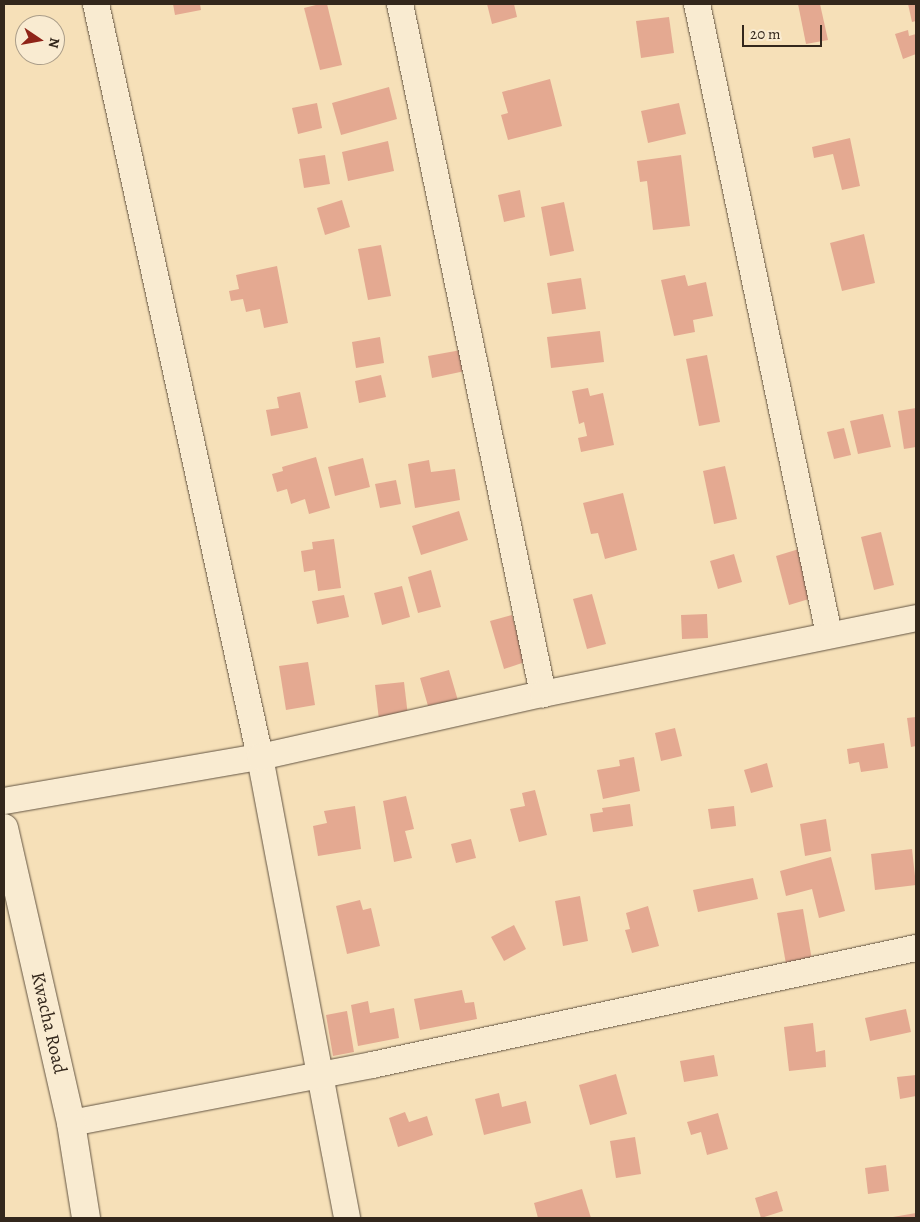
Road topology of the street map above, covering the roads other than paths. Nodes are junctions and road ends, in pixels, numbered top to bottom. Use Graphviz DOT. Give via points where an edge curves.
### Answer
graph roads {
  1 [pos="96,4"];
  2 [pos="400,4"];
  3 [pos="697,4"];
  4 [pos="916,618"];
  5 [pos="829,634"];
  6 [pos="543,694"];
  7 [pos="260,757"];
  8 [pos="4,801"];
  9 [pos="4,828"];
  10 [pos="916,948"];
  11 [pos="320,1075"];
  12 [pos="72,1123"];
  13 [pos="86,1218"];
  14 [pos="347,1218"];
  1 -- 7 [label="street"];
  2 -- 6 [label="street"];
  3 -- 5 [label="street"];
  4 -- 5 [label="street"];
  5 -- 6 [label="street"];
  6 -- 7 [label="street"];
  7 -- 8 [label="street"];
  7 -- 11 [label="street"];
  9 -- 12 [label="main road, Kwacha Road"];
  10 -- 11 [label="street"];
  11 -- 12 [label="street"];
  11 -- 14 [label="street"];
  12 -- 13 [label="main road, Kwacha Road"];
}
